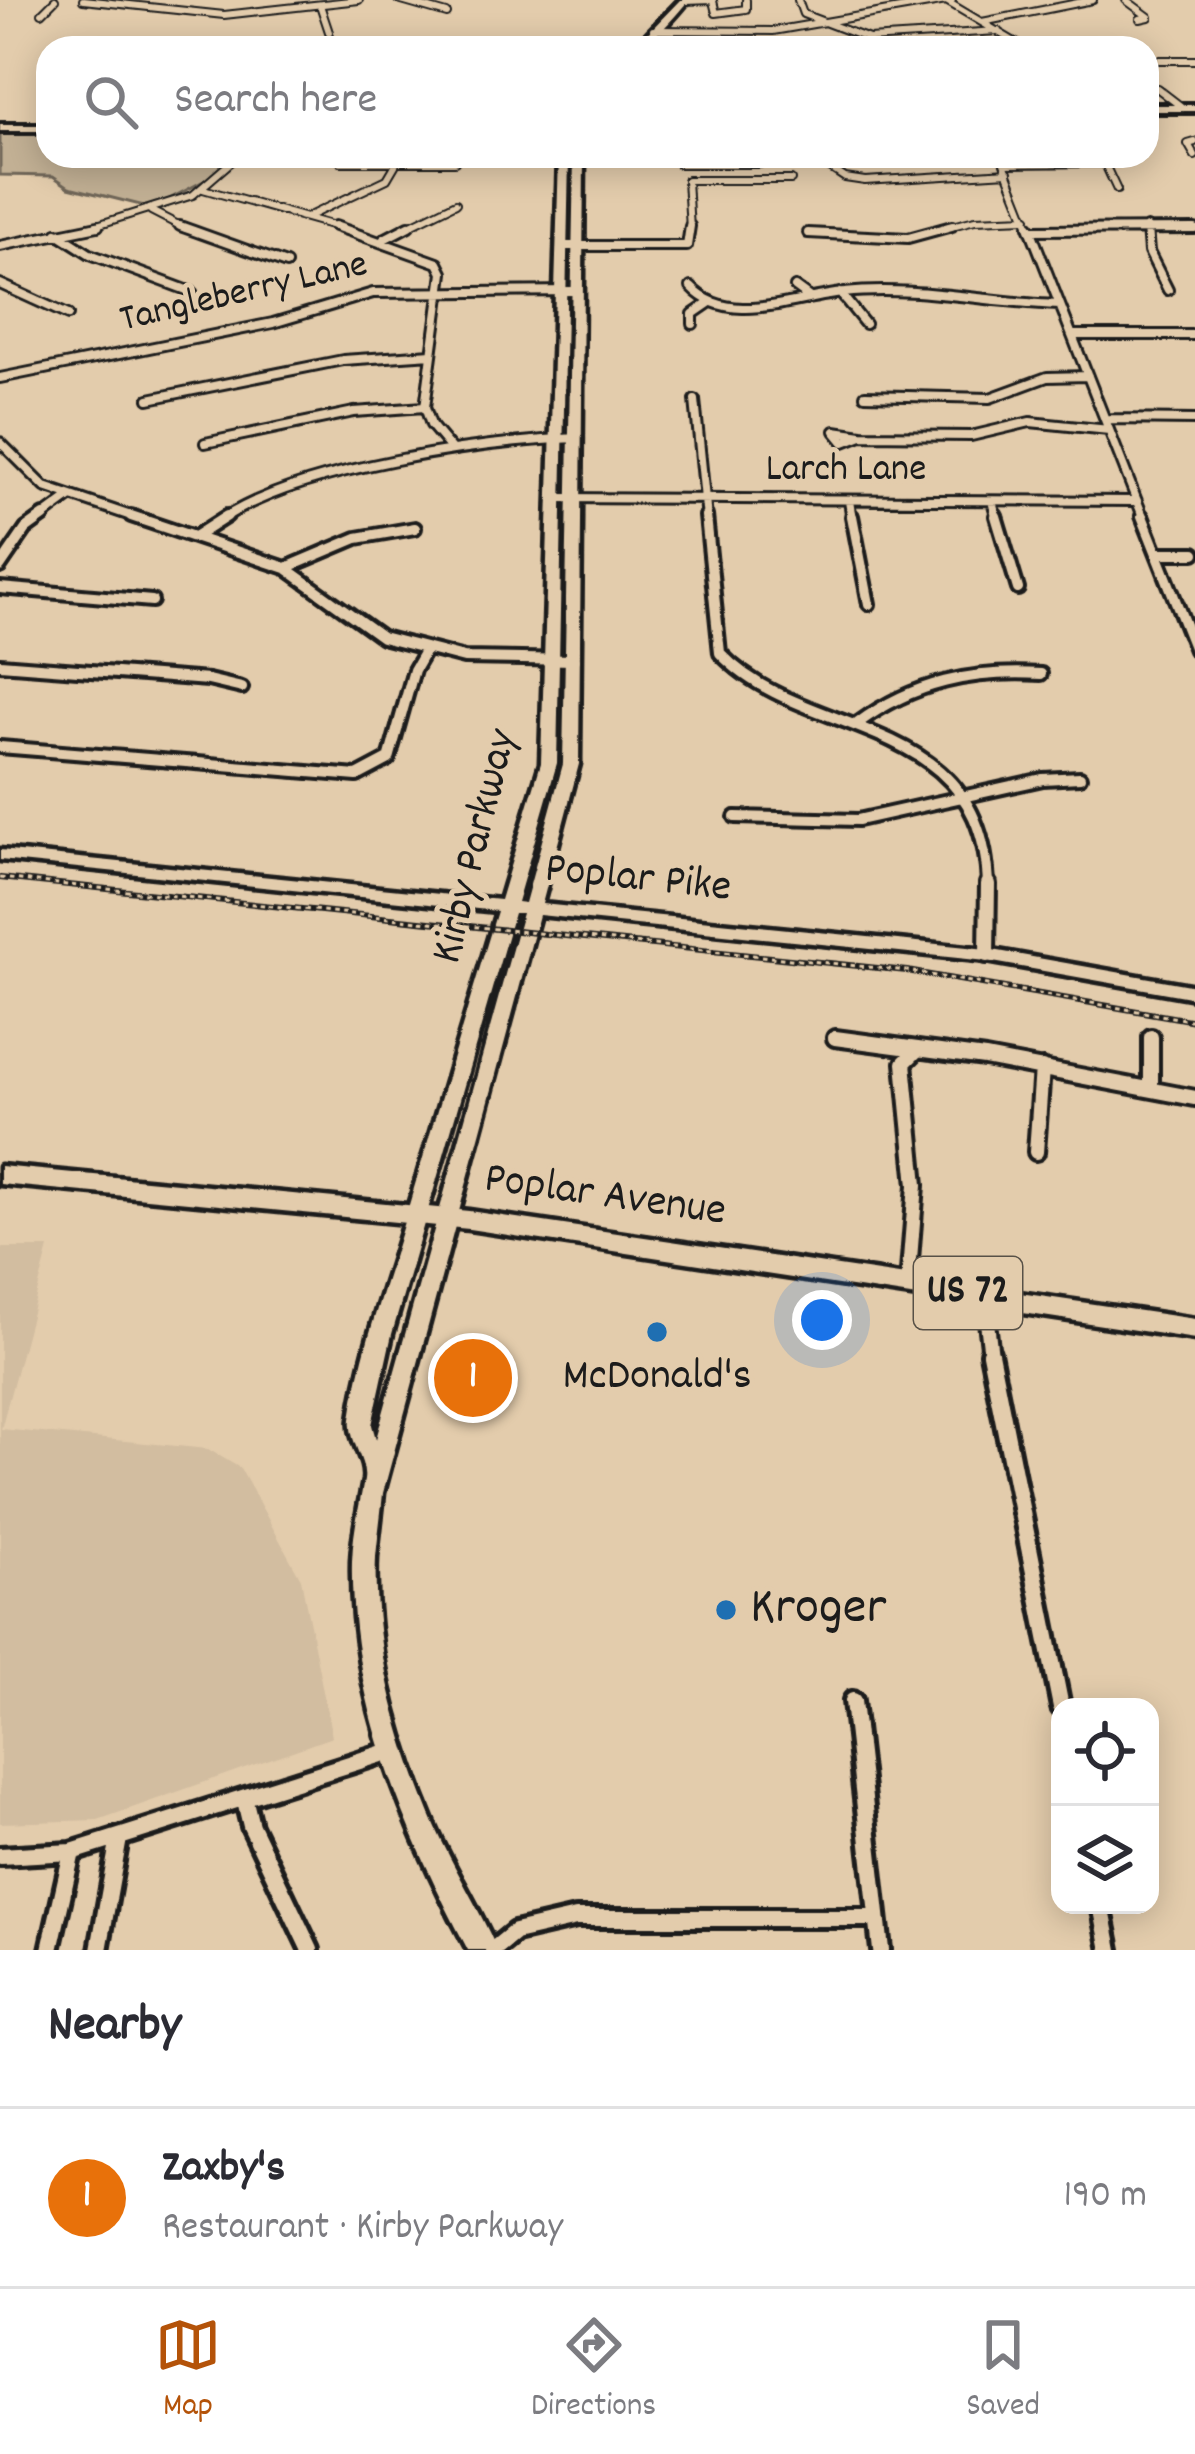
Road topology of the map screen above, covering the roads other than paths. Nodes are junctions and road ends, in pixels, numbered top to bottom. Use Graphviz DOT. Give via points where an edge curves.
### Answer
graph roads {
  1 [pos="55,0"];
  2 [pos="83,0"];
  3 [pos="193,0"];
  4 [pos="282,0"];
  5 [pos="359,0"];
  6 [pos="398,0"];
  7 [pos="685,0"];
  8 [pos="746,0"];
  9 [pos="798,0"];
  10 [pos="885,0"];
  11 [pos="1093,0"];
  12 [pos="1126,0"];
  13 [pos="101,1"];
  14 [pos="712,1"];
  15 [pos="949,1"];
  16 [pos="135,7"];
  17 [pos="321,8"];
  18 [pos="1046,10"];
  19 [pos="893,11"];
  20 [pos="173,12"];
  21 [pos="287,12"];
  22 [pos="42,13"];
  23 [pos="448,14"];
  24 [pos="122,15"];
  25 [pos="1140,19"];
  26 [pos="828,22"];
  27 [pos="982,22"];
  28 [pos="1064,23"];
  29 [pos="653,30"];
  30 [pos="778,31"];
  31 [pos="998,31"];
  32 [pos="329,32"];
  33 [pos="639,36"];
  34 [pos="645,36"];
  35 [pos="778,36"];
  36 [pos="862,36"];
  37 [pos="917,36"];
  38 [pos="1006,36"];
  39 [pos="1159,60"];
  40 [pos="1195,60"];
  41 [pos="1159,89"];
  42 [pos="1189,108"];
  43 [pos="0,128"];
  44 [pos="36,128"];
  45 [pos="1192,142"];
  46 [pos="1195,157"];
  47 [pos="225,168"];
  48 [pos="394,168"];
  49 [pos="565,168"];
  50 [pos="578,168"];
  51 [pos="830,168"];
  52 [pos="971,168"];
  53 [pos="1006,168"];
  54 [pos="1106,168"];
  55 [pos="791,180"];
  56 [pos="203,189"];
  57 [pos="1117,190"];
  58 [pos="456,203"];
  59 [pos="152,211"];
  60 [pos="308,216"];
  61 [pos="1027,218"];
  62 [pos="1147,227"];
  63 [pos="1032,230"];
  64 [pos="1195,230"];
  65 [pos="57,233"];
  66 [pos="808,233"];
  67 [pos="383,240"];
  68 [pos="0,246"];
  69 [pos="569,246"];
  70 [pos="286,264"];
  71 [pos="0,284"];
  72 [pos="691,287"];
  73 [pos="795,287"];
  74 [pos="1168,290"];
  75 [pos="440,291"];
  76 [pos="560,291"];
  77 [pos="576,291"];
  78 [pos="192,292"];
  79 [pos="840,293"];
  80 [pos="810,298"];
  81 [pos="709,303"];
  82 [pos="1060,305"];
  83 [pos="68,315"];
  84 [pos="693,324"];
  85 [pos="865,324"];
  86 [pos="1072,335"];
  87 [pos="1195,335"];
  88 [pos="432,354"];
  89 [pos="1088,376"];
  90 [pos="0,378"];
  91 [pos="865,394"];
  92 [pos="149,399"];
  93 [pos="695,400"];
  94 [pos="425,406"];
  95 [pos="1195,420"];
  96 [pos="1108,424"];
  97 [pos="862,435"];
  98 [pos="556,439"];
  99 [pos="577,439"];
  100 [pos="0,442"];
  101 [pos="205,443"];
  102 [pos="452,450"];
  103 [pos="6,458"];
  104 [pos="70,497"];
  105 [pos="554,498"];
  106 [pos="577,498"];
  107 [pos="705,500"];
  108 [pos="849,501"];
  109 [pos="992,501"];
  110 [pos="1137,502"];
  111 [pos="415,528"];
  112 [pos="196,536"];
  113 [pos="1157,553"];
  114 [pos="1195,553"];
  115 [pos="0,567"];
  116 [pos="286,568"];
  117 [pos="0,589"];
  118 [pos="1018,589"];
  119 [pos="152,601"];
  120 [pos="869,604"];
  121 [pos="1190,626"];
  122 [pos="1195,650"];
  123 [pos="425,651"];
  124 [pos="552,660"];
  125 [pos="575,660"];
  126 [pos="0,664"];
  127 [pos="1041,674"];
  128 [pos="242,688"];
  129 [pos="858,722"];
  130 [pos="0,747"];
  131 [pos="1080,777"];
  132 [pos="958,798"];
  133 [pos="735,817"];
  134 [pos="0,855"];
  135 [pos="508,906"];
  136 [pos="531,908"];
  137 [pos="987,955"];
  138 [pos="1195,992"];
  139 [pos="1151,1037"];
  140 [pos="835,1038"];
  141 [pos="916,1051"];
  142 [pos="1042,1068"];
  143 [pos="1151,1089"];
  144 [pos="1195,1098"];
  145 [pos="1036,1152"];
  146 [pos="0,1174"];
  147 [pos="417,1214"];
  148 [pos="446,1217"];
  149 [pos="908,1284"];
  150 [pos="984,1296"];
  151 [pos="1195,1329"];
  152 [pos="374,1468"];
  153 [pos="1059,1698"];
  154 [pos="853,1701"];
  155 [pos="395,1749"];
  156 [pos="245,1802"];
  157 [pos="119,1838"];
  158 [pos="72,1852"];
  159 [pos="0,1856"];
  160 [pos="1103,1914"];
  161 [pos="877,1918"];
  162 [pos="50,1950"];
  163 [pos="99,1950"];
  164 [pos="310,1950"];
  165 [pos="483,1950"];
  166 [pos="494,1950"];
  167 [pos="881,1950"];
  168 [pos="1110,1950"];
  1 -- 22 [label="street"];
  2 -- 13 [label="street"];
  3 -- 20 [label="street"];
  4 -- 21 [label="street"];
  5 -- 17 [label="street"];
  6 -- 23 [label="street"];
  7 -- 14 [label="street"];
  7 -- 29 [label="main road"];
  8 -- 14 [label="street" via="746,9 731,14 716,13"];
  9 -- 26 [label="street" via="802,13"];
  10 -- 19 [label="street"];
  11 -- 18 [label="street"];
  12 -- 25 [label="street" via="1149,17"];
  13 -- 16 [label="street"];
  15 -- 19 [label="street"];
  15 -- 27 [label="street"];
  16 -- 20 [label="street"];
  16 -- 24 [label="street"];
  17 -- 21 [label="street"];
  17 -- 32 [label="street"];
  18 -- 27 [label="street"];
  18 -- 28 [label="street"];
  19 -- 26 [label="street"];
  20 -- 21 [label="street"];
  26 -- 30 [label="street"];
  26 -- 36 [label="street"];
  27 -- 31 [label="street"];
  29 -- 30 [label="street"];
  29 -- 33 [label="main road"];
  29 -- 34 [label="main road"];
  30 -- 35 [label="street"];
  31 -- 37 [label="street"];
  31 -- 38 [label="street"];
  39 -- 40 [label="street"];
  41 -- 42 [label="street"];
  43 -- 44 [label="street"];
  45 -- 46 [label="street"];
  47 -- 56 [label="street"];
  48 -- 60 [label="street" via="387,179"];
  49 -- 69 [label="main road, Kirby Parkway"];
  50 -- 69 [label="main road, Kirby Parkway"];
  51 -- 52 [label="street" via="865,181"];
  53 -- 61 [label="street"];
  54 -- 57 [label="street"];
  55 -- 69 [label="street" via="687,180 689,246"];
  56 -- 59 [label="street"];
  56 -- 60 [label="street"];
  58 -- 67 [label="street"];
  59 -- 65 [label="street"];
  59 -- 70 [label="street"];
  60 -- 67 [label="street"];
  61 -- 63 [label="street"];
  61 -- 66 [label="street" via="975,220 908,238"];
  62 -- 63 [label="street"];
  62 -- 64 [label="street"];
  62 -- 74 [label="street" via="1149,252"];
  63 -- 82 [label="street"];
  65 -- 68 [label="street"];
  65 -- 78 [label="street" via="90,254"];
  67 -- 75 [label="street" via="436,261"];
  69 -- 76 [label="main road, Kirby Parkway"];
  69 -- 77 [label="main road, Kirby Parkway"];
  71 -- 83 [label="street"];
  72 -- 81 [label="street"];
  73 -- 80 [label="street"];
  75 -- 76 [label="street, Tangleberry Lane"];
  75 -- 88 [label="street"];
  75 -- 90 [label="street, Tangleberry Lane" via="362,295 283,320"];
  76 -- 77 [label="street, Tangleberry Lane"];
  76 -- 98 [label="main road, Kirby Parkway"];
  77 -- 99 [label="main road, Kirby Parkway"];
  79 -- 80 [label="street"];
  79 -- 82 [label="street" via="897,290"];
  79 -- 85 [label="street"];
  80 -- 81 [label="street"];
  81 -- 84 [label="street" via="693,314"];
  82 -- 86 [label="street"];
  86 -- 87 [label="street"];
  86 -- 89 [label="street"];
  88 -- 92 [label="street" via="355,358"];
  88 -- 94 [label="street"];
  89 -- 91 [label="street" via="1047,376 990,398"];
  89 -- 96 [label="street"];
  93 -- 107 [label="street"];
  94 -- 101 [label="street"];
  94 -- 102 [label="street"];
  95 -- 96 [label="street"];
  96 -- 97 [label="street" via="1038,422 962,437"];
  96 -- 110 [label="street"];
  98 -- 99 [label="street"];
  98 -- 102 [label="street"];
  98 -- 105 [label="main road, Kirby Parkway"];
  99 -- 106 [label="main road, Kirby Parkway"];
  100 -- 103 [label="street"];
  102 -- 112 [label="street" via="268,494"];
  103 -- 104 [label="street"];
  104 -- 112 [label="street"];
  104 -- 115 [label="street" via="26,530"];
  105 -- 106 [label="street, Larch Lane"];
  105 -- 124 [label="main road, Kirby Parkway"];
  106 -- 107 [label="street, Larch Lane"];
  106 -- 125 [label="main road, Kirby Parkway"];
  107 -- 108 [label="street, Larch Lane"];
  107 -- 129 [label="street" via="720,653 759,684"];
  108 -- 109 [label="street, Larch Lane"];
  108 -- 120 [label="street"];
  109 -- 110 [label="street, Larch Lane"];
  109 -- 118 [label="street"];
  110 -- 113 [label="street"];
  111 -- 116 [label="street" via="357,538"];
  112 -- 116 [label="street"];
  113 -- 114 [label="street"];
  113 -- 121 [label="street"];
  116 -- 123 [label="street" via="360,626"];
  117 -- 119 [label="street"];
  121 -- 122 [label="street"];
  123 -- 124 [label="street"];
  123 -- 130 [label="street" via="389,759 357,776"];
  124 -- 125 [label="street"];
  124 -- 135 [label="main road, Kirby Parkway" via="549,763"];
  125 -- 136 [label="main road, Kirby Parkway" via="571,764"];
  126 -- 128 [label="street"];
  127 -- 129 [label="street" via="911,688"];
  129 -- 132 [label="street" via="920,756"];
  131 -- 132 [label="street"];
  132 -- 133 [label="street" via="844,822"];
  132 -- 137 [label="street" via="987,862"];
  134 -- 135 [label="main road, Poplar Pike"];
  135 -- 136 [label="main road, Poplar Pike"];
  135 -- 147 [label="main road, Kirby Parkway"];
  136 -- 137 [label="main road, Poplar Pike"];
  136 -- 148 [label="main road, Kirby Parkway"];
  137 -- 138 [label="main road, Poplar Pike"];
  139 -- 143 [label="street"];
  140 -- 141 [label="street"];
  141 -- 142 [label="street"];
  141 -- 149 [label="street" via="904,1064 916,1185"];
  142 -- 143 [label="street"];
  142 -- 145 [label="street"];
  143 -- 144 [label="street"];
  146 -- 147 [label="main road, Poplar Avenue / US 72"];
  147 -- 148 [label="main road, Poplar Avenue / US 72"];
  147 -- 152 [label="main road, Kirby Parkway" via="364,1404 361,1425"];
  148 -- 149 [label="main road, Poplar Avenue / US 72"];
  148 -- 152 [label="main road, Kirby Parkway"];
  149 -- 150 [label="main road, Poplar Avenue / US 72"];
  150 -- 151 [label="main road, Poplar Avenue / US 72"];
  150 -- 153 [label="street"];
  152 -- 155 [label="main road, Kirby Parkway" via="368,1613"];
  154 -- 161 [label="street"];
  155 -- 156 [label="street"];
  155 -- 165 [label="main road, Kirby Parkway" via="438,1864"];
  156 -- 157 [label="street"];
  156 -- 164 [label="street"];
  157 -- 158 [label="street"];
  157 -- 163 [label="street"];
  158 -- 159 [label="street"];
  158 -- 162 [label="street"];
  160 -- 168 [label="street"];
  161 -- 166 [label="street" via="576,1918 515,1932"];
  161 -- 167 [label="street"];
}
